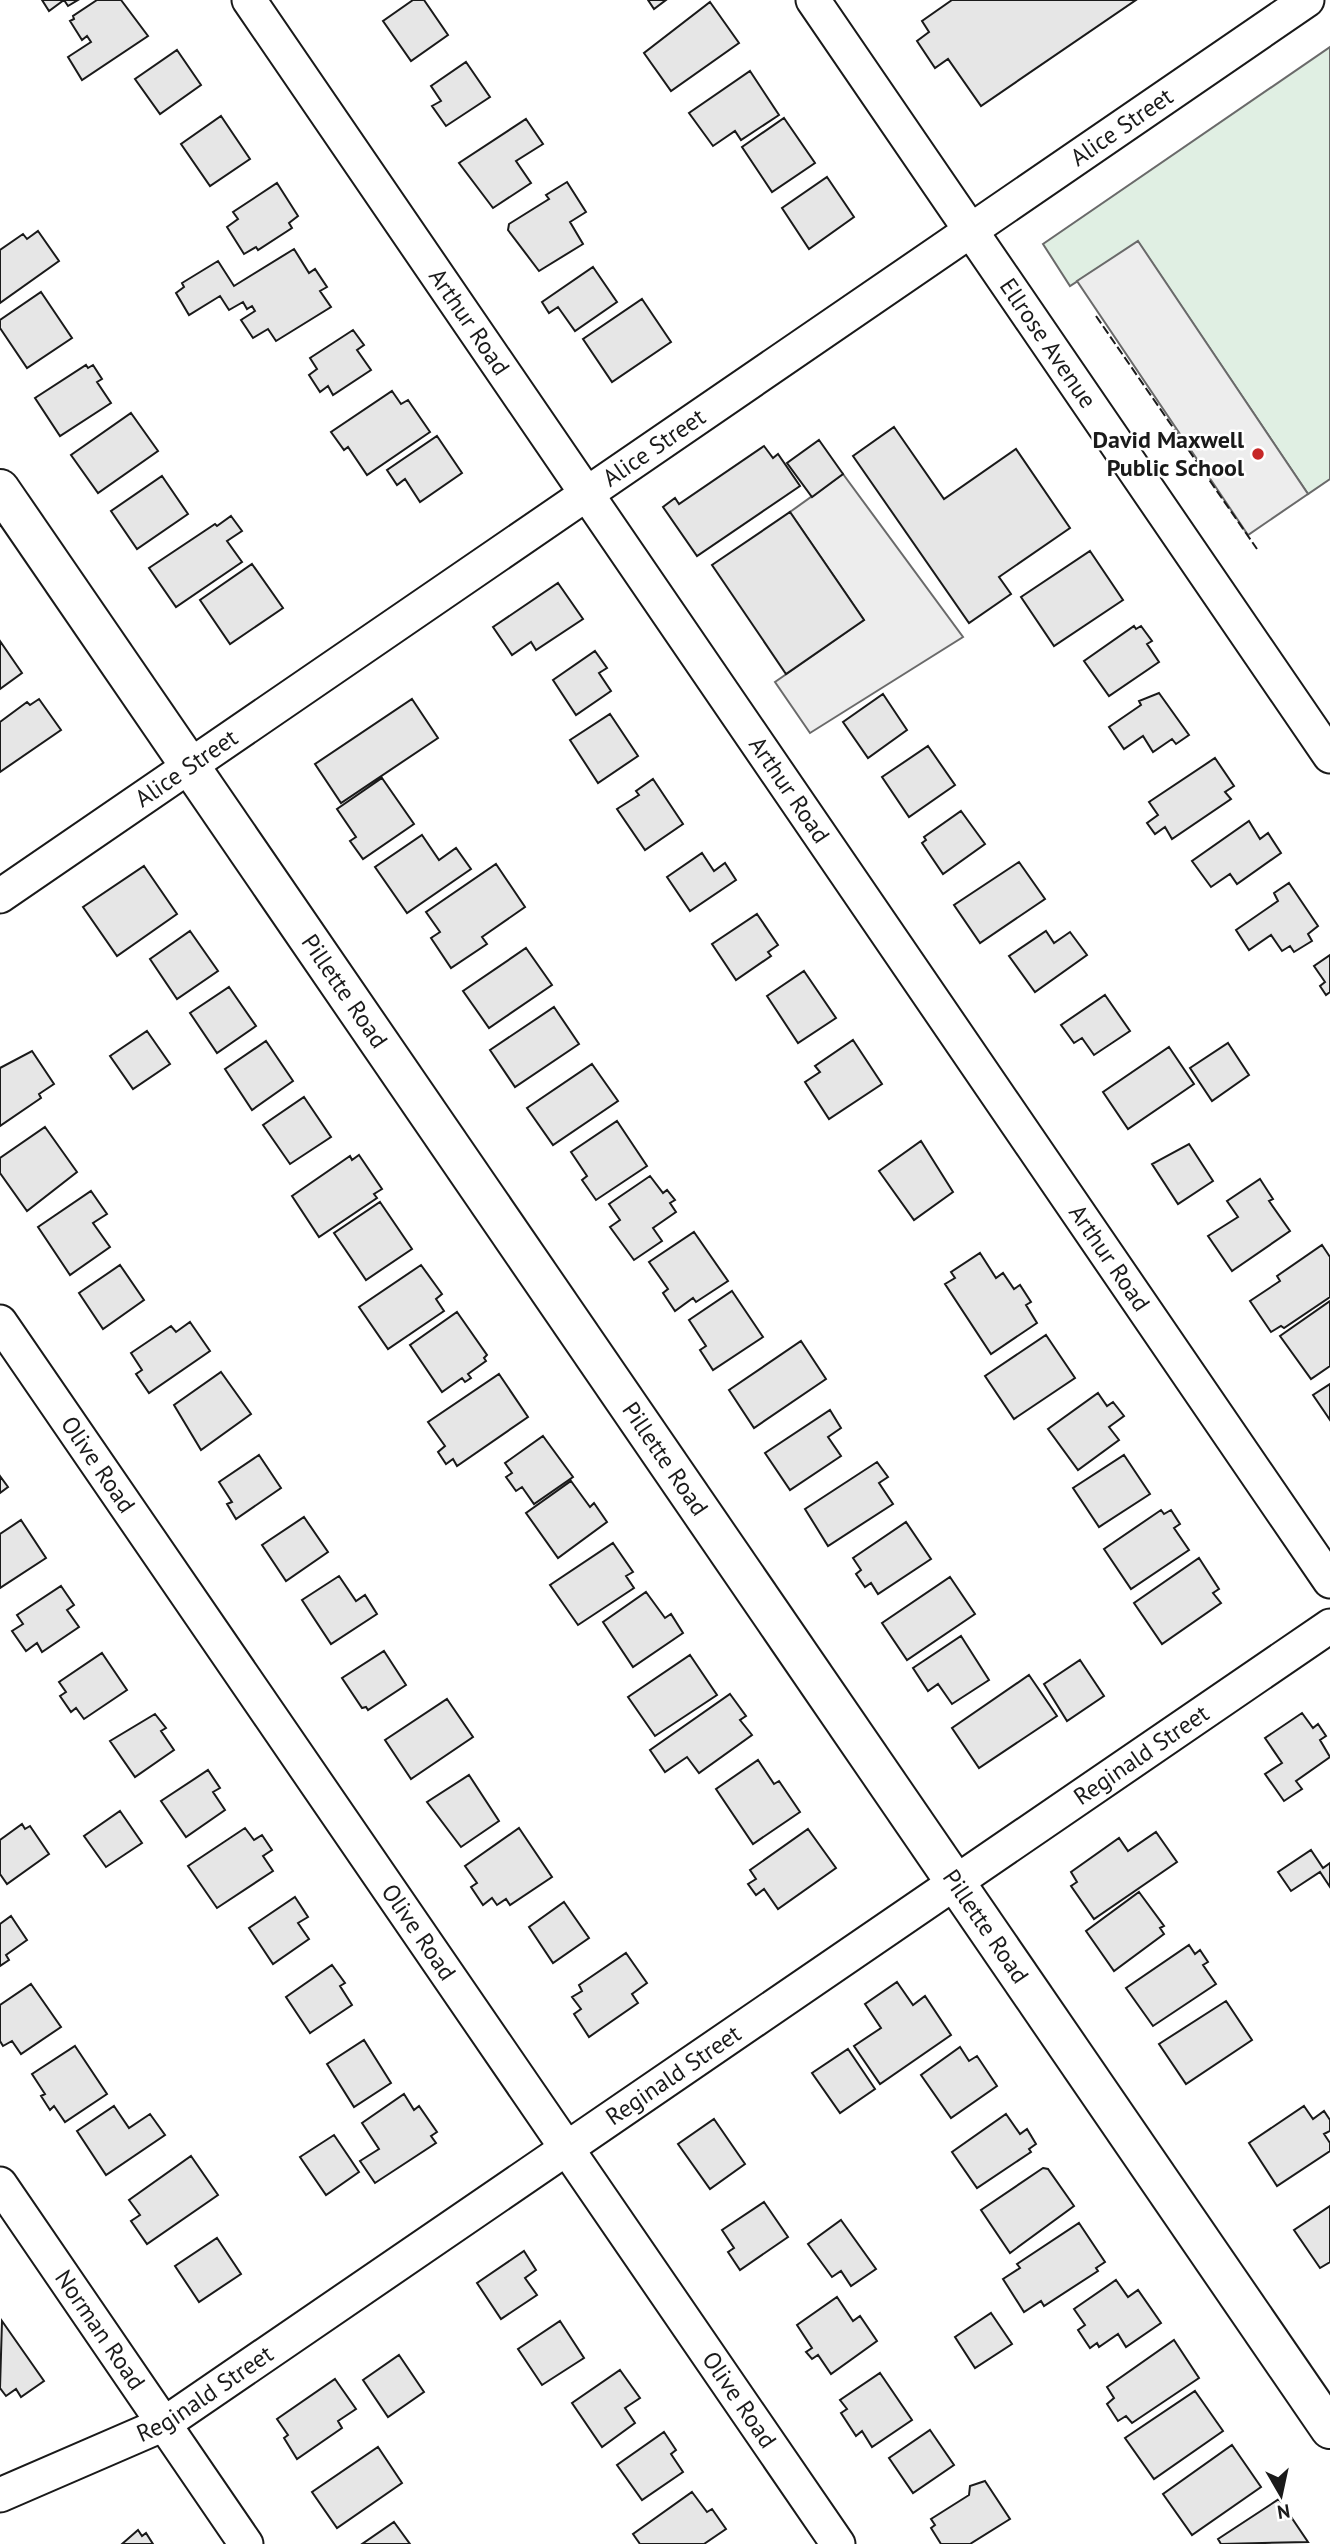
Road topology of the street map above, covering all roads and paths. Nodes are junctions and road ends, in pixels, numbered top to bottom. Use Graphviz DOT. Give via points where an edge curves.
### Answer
graph roads {
  1 [pos="249,0"];
  2 [pos="813,0"];
  3 [pos="1307,0"];
  4 [pos="971,231"];
  5 [pos="0,489"];
  6 [pos="587,494"];
  7 [pos="1330,756"];
  8 [pos="190,766"];
  9 [pos="0,896"];
  10 [pos="0,1322"];
  11 [pos="1330,1581"];
  12 [pos="1330,1626"];
  13 [pos="955,1882"];
  14 [pos="566,2149"];
  15 [pos="0,2184"];
  16 [pos="164,2424"];
  17 [pos="1330,2429"];
  18 [pos="0,2495"];
  19 [pos="246,2544"];
  20 [pos="838,2544"];
  1 -- 6 [label="street, Arthur Road"];
  2 -- 4 [label="street, Ellrose Avenue"];
  3 -- 4 [label="street, Alice Street"];
  4 -- 6 [label="street, Alice Street"];
  4 -- 7 [label="street, Ellrose Avenue"];
  5 -- 8 [label="street, Pillette Road"];
  6 -- 8 [label="street, Alice Street"];
  6 -- 11 [label="street, Arthur Road"];
  8 -- 9 [label="street, Alice Street"];
  8 -- 13 [label="street, Pillette Road"];
  10 -- 14 [label="street, Olive Road"];
  12 -- 13 [label="street, Reginald Street"];
  13 -- 14 [label="street, Reginald Street"];
  13 -- 17 [label="street, Pillette Road"];
  14 -- 16 [label="street, Reginald Street"];
  14 -- 20 [label="street, Olive Road"];
  15 -- 16 [label="street, Norman Road"];
  16 -- 18 [label="street, Reginald Street"];
  16 -- 19 [label="street, Norman Road"];
}
